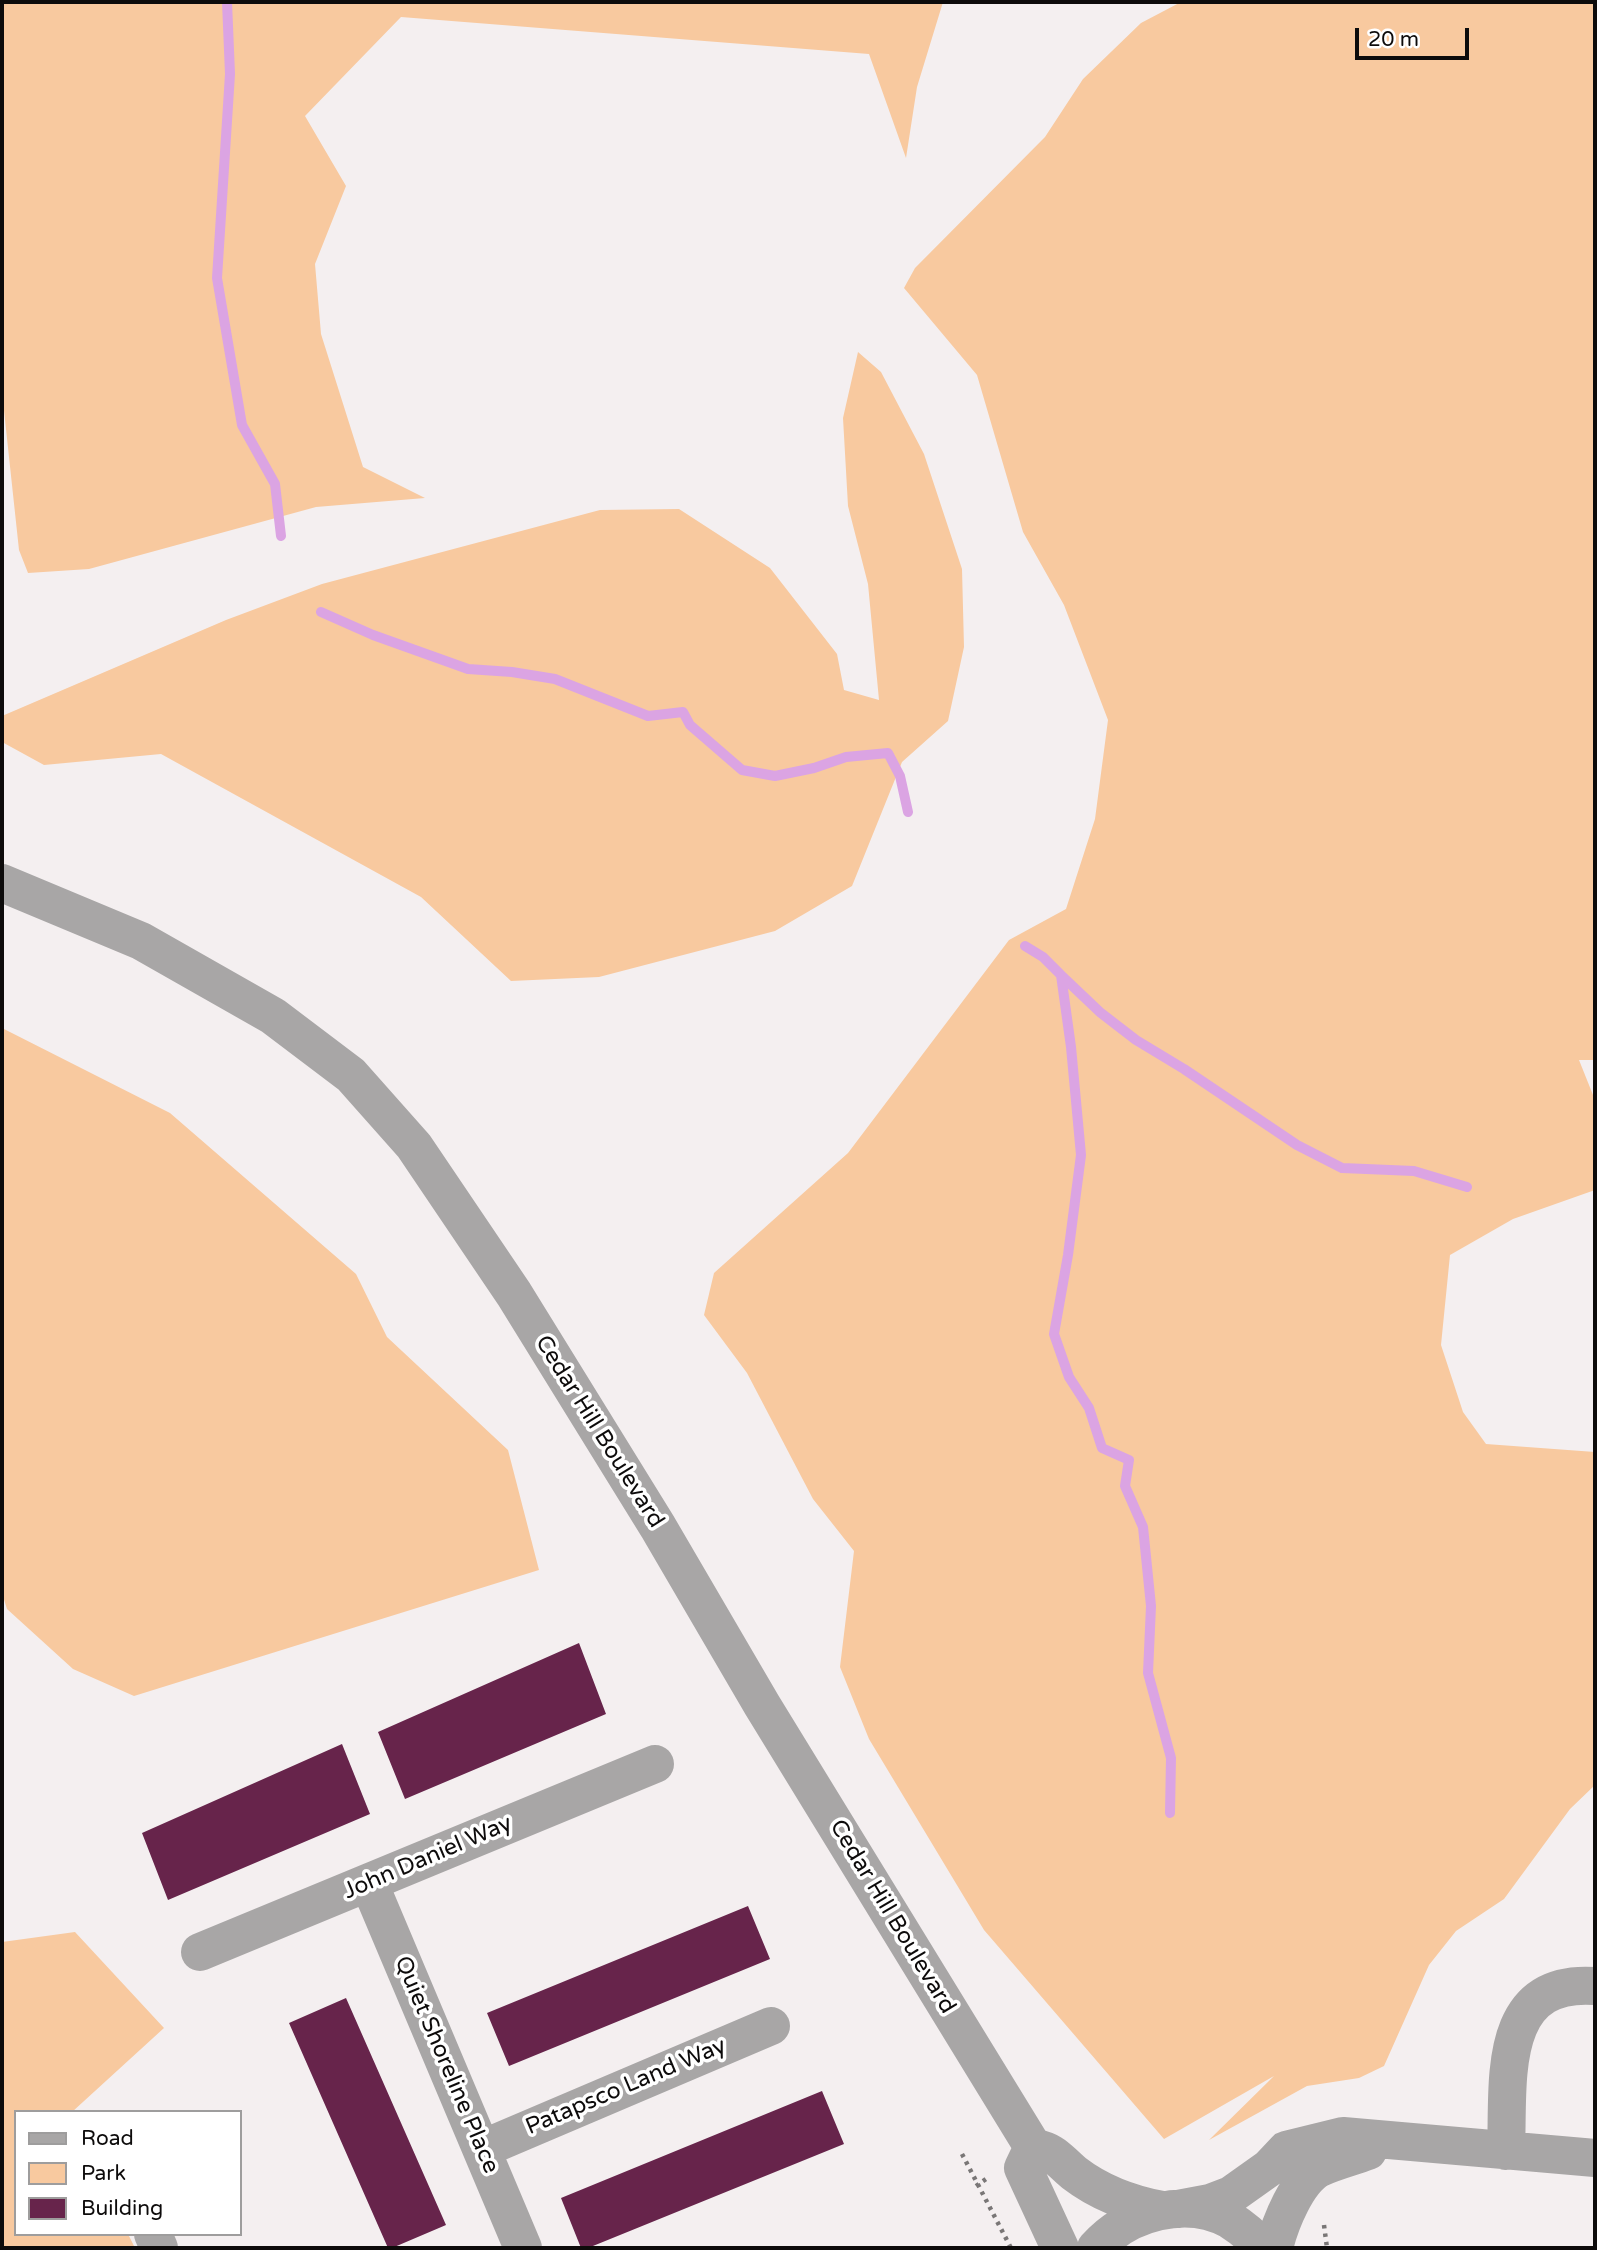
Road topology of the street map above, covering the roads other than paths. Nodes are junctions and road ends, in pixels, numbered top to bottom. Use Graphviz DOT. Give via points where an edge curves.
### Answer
graph roads {
  1 [pos="2,883"];
  2 [pos="655,1764"];
  3 [pos="369,1883"];
  4 [pos="200,1952"];
  5 [pos="1595,1986"];
  6 [pos="771,2026"];
  7 [pos="1395,2141"];
  8 [pos="1033,2147"];
  9 [pos="482,2149"];
  10 [pos="1506,2151"];
  11 [pos="1595,2158"];
  12 [pos="1170,2210"];
  13 [pos="523,2248"];
  14 [pos="1060,2248"];
  15 [pos="1096,2248"];
  16 [pos="1263,2248"];
  17 [pos="1275,2248"];
  1 -- 8 [label="street, Cedar Hill Boulevard" via="141,942 273,1016 351,1075 414,1146 514,1294 651,1515"];
  2 -- 3 [label="street, John Daniel Way"];
  3 -- 4 [label="street, John Daniel Way"];
  3 -- 9 [label="street, Quiet Shoreline Place"];
  5 -- 10 [label="street" via="1550,1992 1528,2009 1514,2033"];
  6 -- 9 [label="street, Patapsco Land Way"];
  7 -- 10 [label="street"];
  7 -- 12 [label="street" via="1343,2136 1286,2150 1231,2194"];
  7 -- 17 [label="street" via="1310,2175 1287,2213"];
  8 -- 12 [label="street" via="1053,2152 1098,2189 1140,2206"];
  8 -- 14 [label="street" via="1023,2168"];
  9 -- 13 [label="street, Quiet Shoreline Place"];
  10 -- 11 [label="street"];
  12 -- 15 [label="street" via="1123,2225"];
  12 -- 16 [label="street" via="1205,2211 1228,2219"];
}
